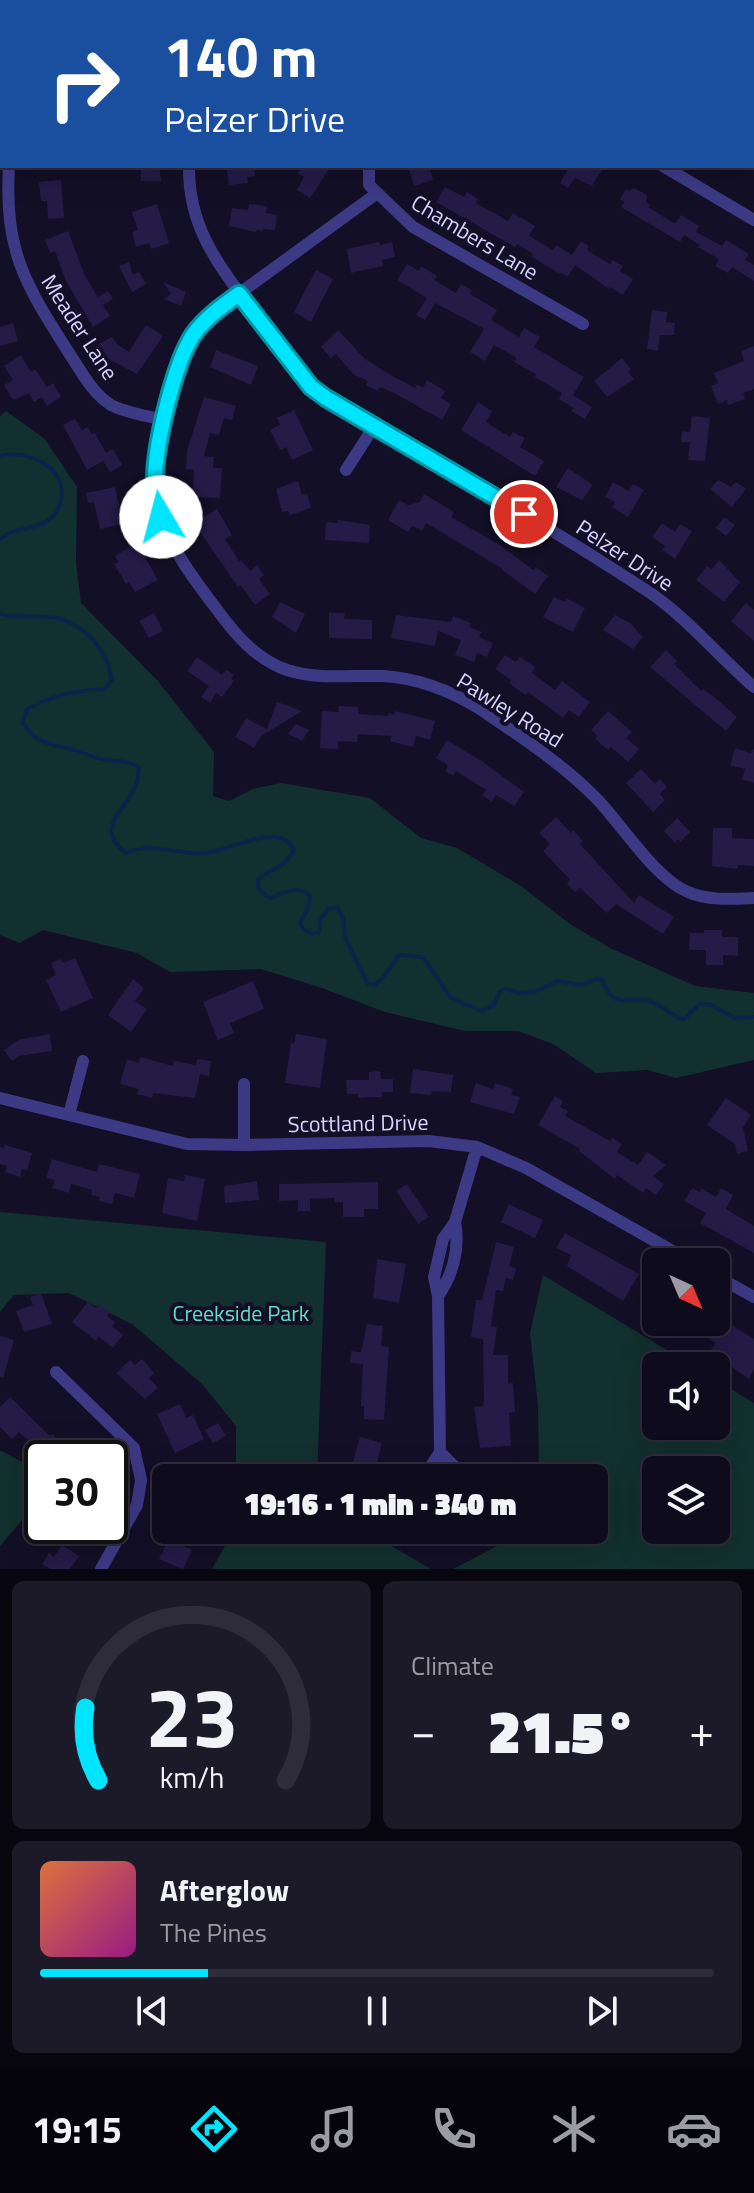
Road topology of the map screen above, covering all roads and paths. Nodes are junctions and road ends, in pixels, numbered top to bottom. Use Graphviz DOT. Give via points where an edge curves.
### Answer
graph roads {
  1 [pos="9,168"];
  2 [pos="189,168"];
  3 [pos="369,168"];
  4 [pos="666,168"];
  5 [pos="376,194"];
  6 [pos="754,220"];
  7 [pos="239,294"];
  8 [pos="583,324"];
  9 [pos="164,420"];
  10 [pos="373,428"];
  11 [pos="346,470"];
  12 [pos="754,687"];
  13 [pos="754,898"];
  14 [pos="83,1061"];
  15 [pos="244,1084"];
  16 [pos="0,1098"];
  17 [pos="69,1115"];
  18 [pos="244,1145"];
  19 [pos="477,1147"];
  20 [pos="667,1248"];
  21 [pos="730,1284"];
  22 [pos="754,1297"];
  23 [pos="56,1372"];
  24 [pos="440,1452"];
  25 [pos="432,1464"];
  26 [pos="452,1464"];
  27 [pos="101,1569"];
  1 -- 9 [label="street, Meader Lane" via="11,228 34,297 103,399"];
  2 -- 7 [label="street, Pelzer Drive" via="196,219"];
  3 -- 5 [label="street" via="369,185"];
  4 -- 6 [label="street"];
  5 -- 7 [label="street, Pawley Road"];
  5 -- 8 [label="street, Chambers Lane" via="413,227"];
  7 -- 9 [label="street, Pawley Road" via="211,314 192,337"];
  7 -- 10 [label="street, Pelzer Drive" via="311,387"];
  9 -- 13 [label="street, Pawley Road" via="155,479 161,517 187,570 260,657 312,676 410,679 477,707 566,769 679,886 720,899"];
  10 -- 11 [label="street"];
  10 -- 12 [label="street, Pelzer Drive" via="655,596"];
  14 -- 17 [label="street"];
  15 -- 18 [label="street"];
  16 -- 17 [label="street, Scottland Drive"];
  17 -- 18 [label="street, Scottland Drive" via="187,1144"];
  18 -- 19 [label="street, Scottland Drive" via="429,1141"];
  19 -- 20 [label="street, Scottland Drive" via="526,1168"];
  19 -- 24 [label="street" via="434,1277"];
  21 -- 22 [label="street"];
  23 -- 27 [label="street" via="121,1432 136,1456 141,1480 137,1505"];
  24 -- 25 [label="street"];
  24 -- 26 [label="street"];
}
